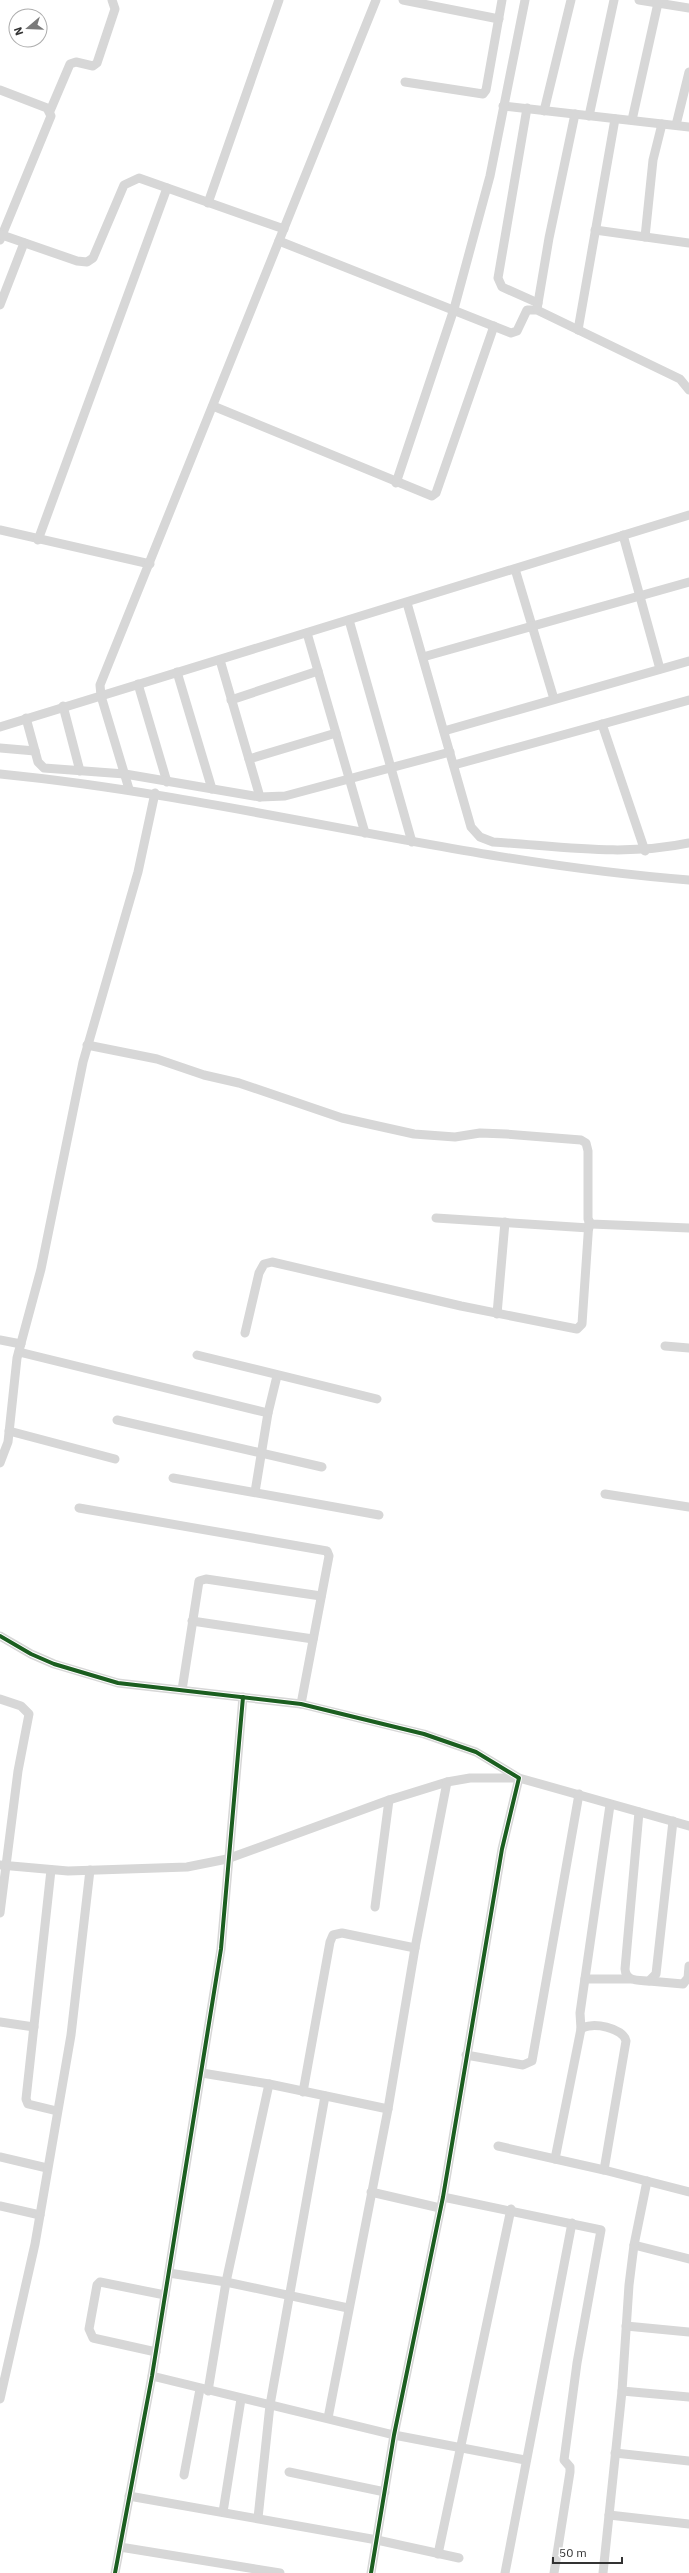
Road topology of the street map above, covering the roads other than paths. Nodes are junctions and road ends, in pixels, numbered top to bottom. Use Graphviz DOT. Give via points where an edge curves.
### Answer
graph roads {
  1 [pos="112,0"];
  2 [pos="280,0"];
  3 [pos="376,0"];
  4 [pos="402,0"];
  5 [pos="502,0"];
  6 [pos="525,0"];
  7 [pos="571,0"];
  8 [pos="614,0"];
  9 [pos="639,0"];
  10 [pos="658,3"];
  11 [pos="689,8"];
  12 [pos="499,19"];
  13 [pos="689,72"];
  14 [pos="405,82"];
  15 [pos="0,90"];
  16 [pos="503,106"];
  17 [pos="527,108"];
  18 [pos="544,110"];
  19 [pos="50,111"];
  20 [pos="575,114"];
  21 [pos="589,116"];
  22 [pos="615,119"];
  23 [pos="632,120"];
  24 [pos="662,124"];
  25 [pos="676,125"];
  26 [pos="689,127"];
  27 [pos="167,188"];
  28 [pos="208,203"];
  29 [pos="284,229"];
  30 [pos="595,230"];
  31 [pos="1,237"];
  32 [pos="645,237"];
  33 [pos="279,241"];
  34 [pos="24,243"];
  35 [pos="689,243"];
  36 [pos="0,305"];
  37 [pos="537,307"];
  38 [pos="454,310"];
  39 [pos="494,326"];
  40 [pos="578,330"];
  41 [pos="689,390"];
  42 [pos="213,406"];
  43 [pos="396,483"];
  44 [pos="689,515"];
  45 [pos="0,530"];
  46 [pos="623,536"];
  47 [pos="38,540"];
  48 [pos="150,564"];
  49 [pos="515,569"];
  50 [pos="689,582"];
  51 [pos="640,595"];
  52 [pos="407,603"];
  53 [pos="349,620"];
  54 [pos="532,626"];
  55 [pos="307,633"];
  56 [pos="423,658"];
  57 [pos="220,660"];
  58 [pos="689,661"];
  59 [pos="660,669"];
  60 [pos="318,671"];
  61 [pos="177,672"];
  62 [pos="138,684"];
  63 [pos="101,696"];
  64 [pos="232,700"];
  65 [pos="554,700"];
  66 [pos="689,700"];
  67 [pos="63,706"];
  68 [pos="26,718"];
  69 [pos="602,724"];
  70 [pos="0,727"];
  71 [pos="444,731"];
  72 [pos="336,733"];
  73 [pos="0,748"];
  74 [pos="36,751"];
  75 [pos="450,752"];
  76 [pos="249,759"];
  77 [pos="454,765"];
  78 [pos="392,768"];
  79 [pos="80,770"];
  80 [pos="0,774"];
  81 [pos="125,774"];
  82 [pos="350,779"];
  83 [pos="167,782"];
  84 [pos="129,789"];
  85 [pos="212,789"];
  86 [pos="155,793"];
  87 [pos="260,798"];
  88 [pos="365,833"];
  89 [pos="412,842"];
  90 [pos="689,843"];
  91 [pos="645,851"];
  92 [pos="689,880"];
  93 [pos="87,1045"];
  94 [pos="436,1218"];
  95 [pos="505,1222"];
  96 [pos="589,1225"];
  97 [pos="689,1228"];
  98 [pos="497,1314"];
  99 [pos="245,1333"];
  100 [pos="0,1340"];
  101 [pos="665,1346"];
  102 [pos="20,1348"];
  103 [pos="689,1348"];
  104 [pos="197,1355"];
  105 [pos="277,1376"];
  106 [pos="377,1398"];
  107 [pos="268,1413"];
  108 [pos="117,1420"];
  109 [pos="9,1431"];
  110 [pos="260,1452"];
  111 [pos="115,1459"];
  112 [pos="0,1463"];
  113 [pos="322,1467"];
  114 [pos="172,1478"];
  115 [pos="255,1492"];
  116 [pos="605,1494"];
  117 [pos="689,1507"];
  118 [pos="80,1508"];
  119 [pos="379,1515"];
  120 [pos="321,1596"];
  121 [pos="192,1621"];
  122 [pos="0,1636"];
  123 [pos="313,1639"];
  124 [pos="182,1690"];
  125 [pos="243,1697"];
  126 [pos="0,1699"];
  127 [pos="301,1704"];
  128 [pos="519,1778"];
  129 [pos="447,1782"];
  130 [pos="580,1794"];
  131 [pos="389,1800"];
  132 [pos="610,1804"];
  133 [pos="639,1812"];
  134 [pos="673,1822"];
  135 [pos="689,1826"];
  136 [pos="228,1859"];
  137 [pos="3,1865"];
  138 [pos="52,1870"];
  139 [pos="90,1870"];
  140 [pos="375,1907"];
  141 [pos="0,1913"];
  142 [pos="415,1948"];
  143 [pos="689,1966"];
  144 [pos="585,1978"];
  145 [pos="630,1979"];
  146 [pos="649,1981"];
  147 [pos="0,2022"];
  148 [pos="34,2027"];
  149 [pos="581,2029"];
  150 [pos="466,2055"];
  151 [pos="202,2073"];
  152 [pos="269,2084"];
  153 [pos="303,2092"];
  154 [pos="325,2096"];
  155 [pos="388,2109"];
  156 [pos="58,2111"];
  157 [pos="498,2146"];
  158 [pos="0,2157"];
  159 [pos="555,2159"];
  160 [pos="47,2168"];
  161 [pos="604,2170"];
  162 [pos="647,2181"];
  163 [pos="371,2192"];
  164 [pos="689,2192"];
  165 [pos="443,2197"];
  166 [pos="0,2206"];
  167 [pos="440,2208"];
  168 [pos="511,2210"];
  169 [pos="40,2215"];
  170 [pos="572,2223"];
  171 [pos="634,2245"];
  172 [pos="689,2259"];
  173 [pos="169,2273"];
  174 [pos="226,2282"];
  175 [pos="165,2295"];
  176 [pos="289,2297"];
  177 [pos="348,2308"];
  178 [pos="626,2326"];
  179 [pos="689,2332"];
  180 [pos="156,2352"];
  181 [pos="152,2376"];
  182 [pos="204,2390"];
  183 [pos="622,2391"];
  184 [pos="689,2398"];
  185 [pos="0,2399"];
  186 [pos="241,2399"];
  187 [pos="270,2405"];
  188 [pos="328,2418"];
  189 [pos="394,2435"];
  190 [pos="461,2447"];
  191 [pos="615,2453"];
  192 [pos="525,2460"];
  193 [pos="689,2461"];
  194 [pos="288,2472"];
  195 [pos="184,2475"];
  196 [pos="385,2492"];
  197 [pos="129,2496"];
  198 [pos="223,2512"];
  199 [pos="609,2515"];
  200 [pos="258,2518"];
  201 [pos="689,2524"];
  202 [pos="378,2540"];
  203 [pos="120,2547"];
  204 [pos="438,2554"];
  205 [pos="459,2558"];
  206 [pos="115,2573"];
  207 [pos="280,2573"];
  208 [pos="371,2573"];
  209 [pos="505,2573"];
  210 [pos="554,2573"];
  211 [pos="603,2573"];
  1 -- 19 [label="street" via="115,8 97,63 93,66 76,62 70,64"];
  2 -- 28 [label="street"];
  3 -- 29 [label="street"];
  4 -- 12 [label="street"];
  5 -- 12 [label="street"];
  6 -- 16 [label="street"];
  7 -- 18 [label="street"];
  8 -- 21 [label="street"];
  9 -- 10 [label="street"];
  10 -- 11 [label="street"];
  10 -- 23 [label="street"];
  12 -- 14 [label="street" via="486,90 483,94"];
  13 -- 25 [label="street"];
  15 -- 19 [label="street"];
  16 -- 17 [label="street"];
  16 -- 38 [label="street" via="493,163"];
  17 -- 18 [label="street"];
  17 -- 37 [label="street" via="498,278 502,287"];
  18 -- 20 [label="street"];
  19 -- 31 [label="street" via="51,116"];
  20 -- 21 [label="street"];
  20 -- 37 [label="street"];
  21 -- 22 [label="street"];
  22 -- 23 [label="street"];
  22 -- 30 [label="street"];
  23 -- 24 [label="street"];
  24 -- 25 [label="street"];
  24 -- 32 [label="street" via="651,173"];
  25 -- 26 [label="street"];
  27 -- 28 [label="street"];
  27 -- 34 [label="street" via="139,178 124,185 93,258 87,262"];
  27 -- 47 [label="street"];
  28 -- 29 [label="street"];
  29 -- 33 [label="street"];
  30 -- 32 [label="street"];
  30 -- 40 [label="street"];
  31 -- 34 [label="street"];
  32 -- 35 [label="street"];
  33 -- 38 [label="street"];
  33 -- 42 [label="street"];
  34 -- 36 [label="street"];
  37 -- 39 [label="street" via="525,312 515,332"];
  37 -- 40 [label="street"];
  38 -- 39 [label="street"];
  38 -- 43 [label="street"];
  39 -- 43 [label="street" via="436,493 428,496"];
  40 -- 41 [label="street" via="680,379"];
  42 -- 43 [label="street"];
  42 -- 48 [label="street"];
  44 -- 46 [label="street"];
  45 -- 47 [label="street"];
  46 -- 49 [label="street"];
  46 -- 51 [label="street"];
  47 -- 48 [label="street"];
  48 -- 63 [label="street" via="100,685"];
  49 -- 52 [label="street"];
  49 -- 54 [label="street"];
  50 -- 51 [label="street"];
  51 -- 54 [label="street"];
  51 -- 59 [label="street"];
  52 -- 53 [label="street"];
  52 -- 56 [label="street"];
  53 -- 55 [label="street"];
  53 -- 78 [label="street"];
  54 -- 56 [label="street"];
  54 -- 65 [label="street"];
  55 -- 57 [label="street"];
  55 -- 60 [label="street"];
  56 -- 71 [label="street"];
  57 -- 61 [label="street"];
  57 -- 64 [label="street"];
  58 -- 59 [label="street"];
  59 -- 65 [label="street"];
  60 -- 64 [label="street"];
  60 -- 72 [label="street"];
  61 -- 62 [label="street"];
  61 -- 85 [label="street"];
  62 -- 63 [label="street"];
  62 -- 83 [label="street"];
  63 -- 67 [label="street"];
  63 -- 81 [label="street"];
  64 -- 76 [label="street"];
  65 -- 71 [label="street"];
  66 -- 69 [label="street"];
  67 -- 68 [label="street"];
  67 -- 79 [label="street"];
  68 -- 70 [label="street"];
  68 -- 74 [label="street"];
  69 -- 77 [label="street"];
  69 -- 91 [label="street"];
  71 -- 75 [label="street"];
  72 -- 76 [label="street"];
  72 -- 82 [label="street"];
  73 -- 74 [label="street"];
  74 -- 79 [label="street" via="43,767"];
  75 -- 77 [label="street"];
  75 -- 78 [label="street"];
  76 -- 87 [label="street"];
  77 -- 91 [label="street" via="471,826 485,840 618,852"];
  78 -- 82 [label="street"];
  78 -- 89 [label="street"];
  79 -- 81 [label="street"];
  80 -- 84 [label="street"];
  81 -- 83 [label="street"];
  81 -- 84 [label="street"];
  82 -- 87 [label="street" via="285,796"];
  82 -- 88 [label="street"];
  83 -- 85 [label="street"];
  84 -- 86 [label="street"];
  85 -- 87 [label="street"];
  86 -- 88 [label="street"];
  86 -- 93 [label="street" via="138,872"];
  88 -- 89 [label="street"];
  89 -- 92 [label="street" via="595,872"];
  90 -- 91 [label="street"];
  93 -- 96 [label="street" via="156,1059 204,1075 239,1083 342,1118 414,1134 455,1137 480,1133 581,1140 586,1143 588,1151"];
  93 -- 102 [label="street" via="41,1269"];
  94 -- 95 [label="street"];
  95 -- 96 [label="street"];
  95 -- 98 [label="street"];
  96 -- 97 [label="street"];
  96 -- 98 [label="street" via="580,1327 573,1330"];
  98 -- 99 [label="street" via="272,1262 264,1264 259,1273"];
  100 -- 102 [label="street"];
  101 -- 103 [label="street"];
  102 -- 107 [label="street"];
  102 -- 109 [label="street"];
  104 -- 105 [label="street"];
  105 -- 106 [label="street"];
  105 -- 107 [label="street"];
  107 -- 110 [label="street"];
  108 -- 110 [label="street"];
  109 -- 111 [label="street"];
  109 -- 112 [label="street"];
  110 -- 113 [label="street"];
  110 -- 115 [label="street"];
  114 -- 115 [label="street"];
  115 -- 119 [label="street"];
  116 -- 117 [label="street"];
  118 -- 120 [label="street" via="326,1551 329,1556"];
  120 -- 121 [label="street" via="202,1579 198,1582"];
  120 -- 123 [label="street"];
  121 -- 123 [label="street"];
  121 -- 124 [label="street"];
  122 -- 124 [label="street" via="31,1654 98,1678 134,1686"];
  123 -- 127 [label="street"];
  124 -- 125 [label="street"];
  125 -- 127 [label="street"];
  125 -- 136 [label="street"];
  126 -- 137 [label="street" via="21,1706 29,1714"];
  127 -- 128 [label="street" via="342,1712 453,1743 476,1752"];
  128 -- 129 [label="street" via="476,1778"];
  128 -- 130 [label="street"];
  128 -- 150 [label="street" via="502,1849"];
  129 -- 131 [label="street"];
  129 -- 142 [label="street"];
  130 -- 132 [label="street"];
  130 -- 150 [label="street" via="532,2061 523,2065"];
  131 -- 136 [label="street"];
  131 -- 140 [label="street"];
  132 -- 133 [label="street"];
  132 -- 144 [label="street"];
  133 -- 134 [label="street"];
  133 -- 145 [label="street" via="625,1968"];
  134 -- 135 [label="street"];
  134 -- 146 [label="street" via="656,1974"];
  136 -- 139 [label="street" via="187,1867"];
  136 -- 151 [label="street" via="221,1950"];
  137 -- 138 [label="street"];
  137 -- 141 [label="street"];
  138 -- 139 [label="street"];
  138 -- 148 [label="street"];
  139 -- 156 [label="street" via="71,2035"];
  142 -- 153 [label="street" via="342,1933 333,1935"];
  142 -- 155 [label="street"];
  143 -- 146 [label="street" via="688,1978 683,1984"];
  144 -- 145 [label="street"];
  144 -- 149 [label="street" via="580,2013"];
  145 -- 146 [label="street"];
  147 -- 148 [label="street"];
  148 -- 156 [label="street" via="26,2101 28,2104"];
  149 -- 159 [label="street"];
  149 -- 161 [label="street" via="588,2025 618,2031 625,2038"];
  150 -- 165 [label="street"];
  151 -- 152 [label="street"];
  151 -- 173 [label="street"];
  152 -- 153 [label="street"];
  152 -- 174 [label="street"];
  153 -- 154 [label="street"];
  154 -- 155 [label="street"];
  154 -- 176 [label="street"];
  155 -- 163 [label="street"];
  156 -- 160 [label="street"];
  157 -- 159 [label="street"];
  158 -- 160 [label="street"];
  159 -- 161 [label="street"];
  160 -- 169 [label="street"];
  161 -- 162 [label="street"];
  162 -- 164 [label="street"];
  162 -- 171 [label="street"];
  163 -- 167 [label="street"];
  163 -- 177 [label="street"];
  165 -- 167 [label="street"];
  165 -- 168 [label="street"];
  166 -- 169 [label="street"];
  167 -- 189 [label="street"];
  168 -- 170 [label="street"];
  168 -- 190 [label="street"];
  169 -- 185 [label="street"];
  170 -- 192 [label="street"];
  170 -- 210 [label="street" via="601,2230 564,2460 570,2470"];
  171 -- 172 [label="street"];
  171 -- 178 [label="street"];
  173 -- 174 [label="street"];
  173 -- 175 [label="street"];
  174 -- 176 [label="street"];
  174 -- 182 [label="street"];
  175 -- 180 [label="street"];
  175 -- 180 [label="street" via="100,2282 97,2285 89,2328 93,2338"];
  176 -- 177 [label="street"];
  176 -- 187 [label="street"];
  177 -- 188 [label="street"];
  178 -- 179 [label="street"];
  178 -- 183 [label="street"];
  180 -- 181 [label="street"];
  181 -- 182 [label="street"];
  181 -- 197 [label="street"];
  182 -- 186 [label="street"];
  182 -- 195 [label="street"];
  183 -- 184 [label="street"];
  183 -- 191 [label="street"];
  186 -- 187 [label="street"];
  186 -- 198 [label="street"];
  187 -- 188 [label="street"];
  187 -- 200 [label="street"];
  188 -- 189 [label="street"];
  189 -- 190 [label="street"];
  189 -- 196 [label="street"];
  190 -- 192 [label="street"];
  190 -- 204 [label="street"];
  191 -- 193 [label="street"];
  191 -- 199 [label="street"];
  192 -- 209 [label="street"];
  194 -- 196 [label="street"];
  196 -- 202 [label="street"];
  197 -- 198 [label="street"];
  197 -- 203 [label="street"];
  198 -- 200 [label="street"];
  199 -- 201 [label="street"];
  199 -- 211 [label="street"];
  200 -- 202 [label="street"];
  202 -- 204 [label="street"];
  202 -- 208 [label="street"];
  203 -- 206 [label="street"];
  203 -- 207 [label="street"];
  204 -- 205 [label="street"];
}
